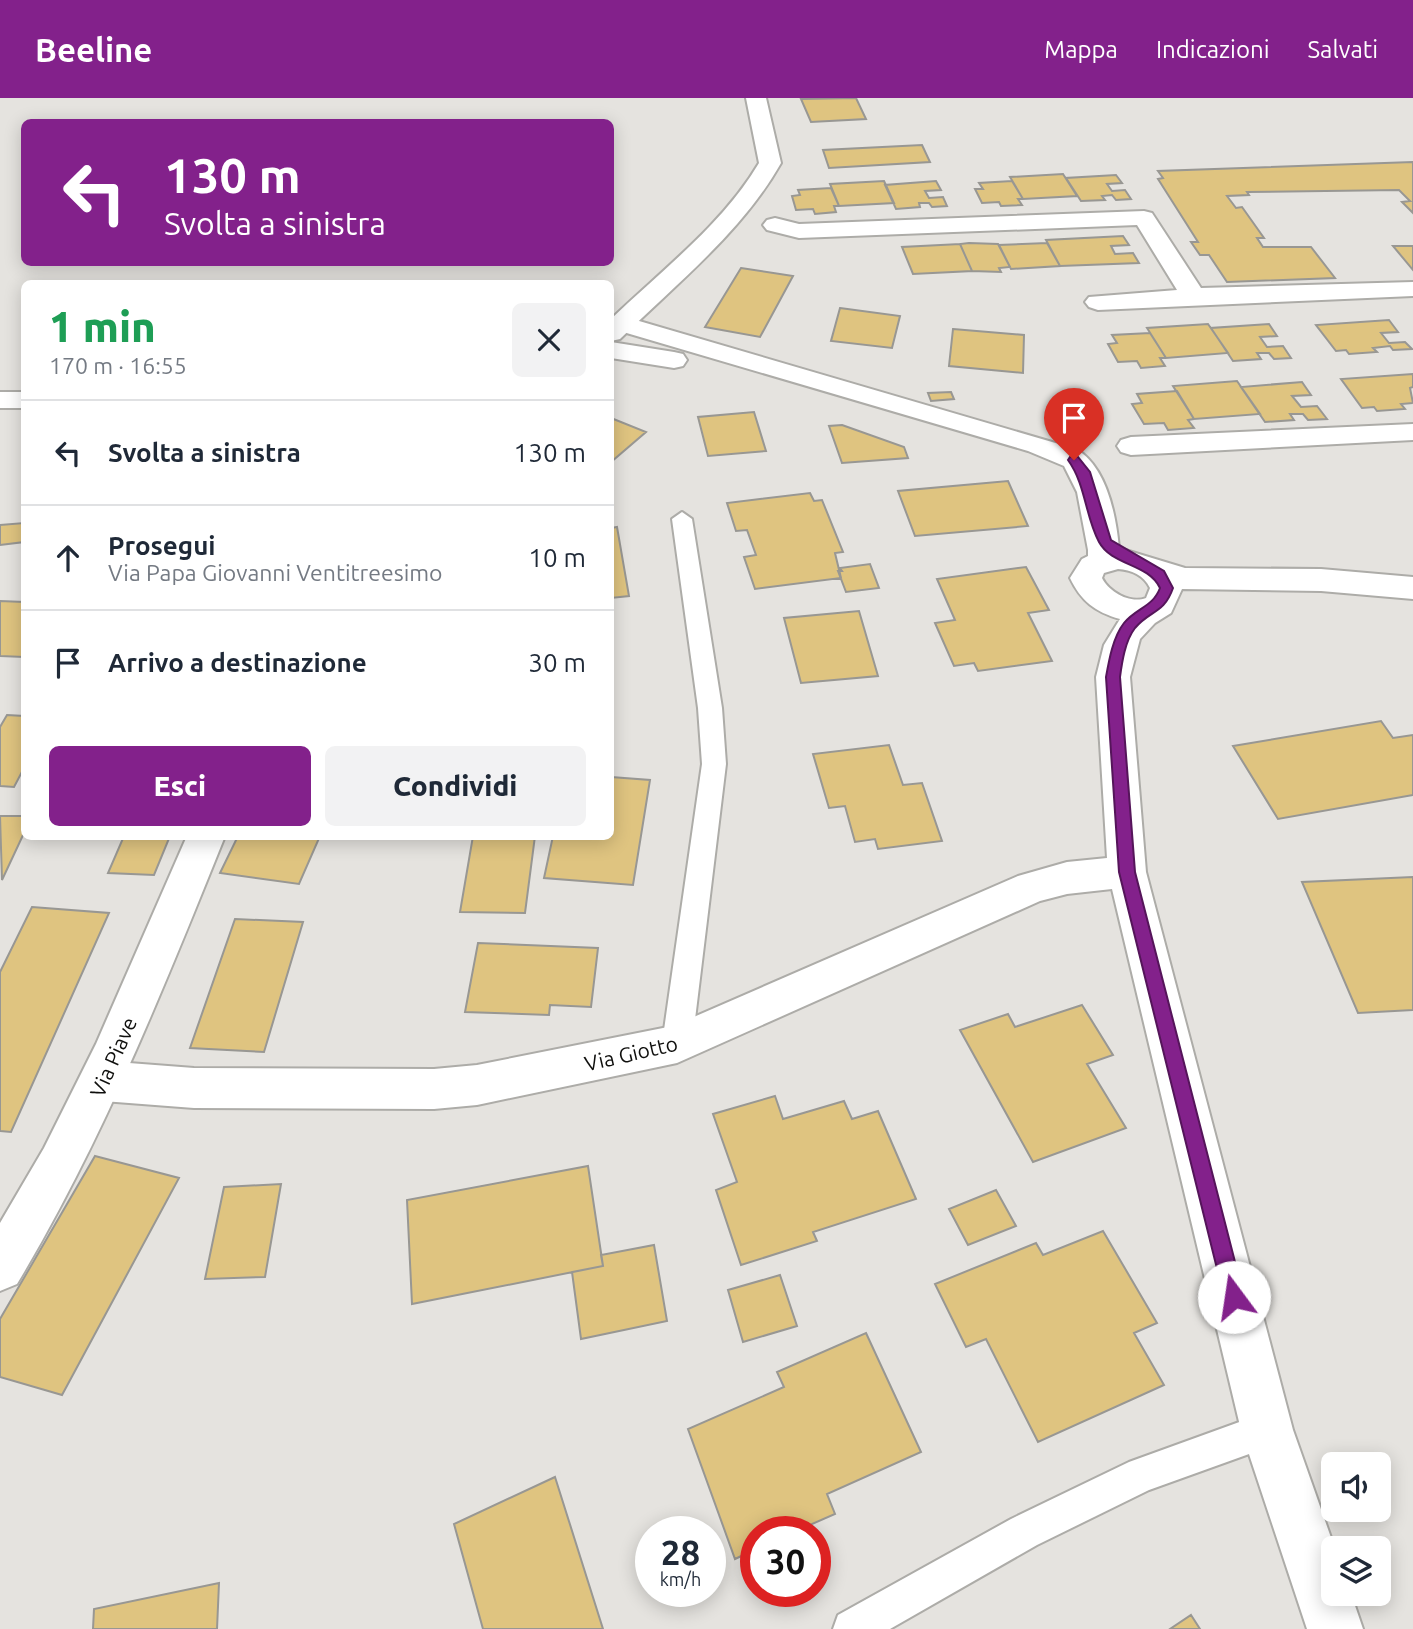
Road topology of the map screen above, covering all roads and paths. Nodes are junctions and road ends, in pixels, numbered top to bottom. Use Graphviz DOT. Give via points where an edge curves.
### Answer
graph roads {
  1 [pos="756,98"];
  2 [pos="775,225"];
  3 [pos="1194,296"];
  4 [pos="1408,296"];
  5 [pos="1098,302"];
  6 [pos="617,329"];
  7 [pos="614,351"];
  8 [pos="774,367"];
  9 [pos="0,400"];
  10 [pos="21,400"];
  11 [pos="1413,432"];
  12 [pos="1131,446"];
  13 [pos="682,519"];
  14 [pos="1135,572"];
  15 [pos="1413,588"];
  16 [pos="1112,607"];
  17 [pos="1116,655"];
  18 [pos="204,840"];
  19 [pos="1127,872"];
  20 [pos="677,1044"];
  21 [pos="103,1081"];
  22 [pos="0,1267"];
  23 [pos="1267,1430"];
  24 [pos="852,1629"];
  25 [pos="1335,1629"];
  1 -- 6 [label="street" via="770,163 753,192"];
  2 -- 3 [label="street" via="799,231 1144,218"];
  3 -- 4 [label="street"];
  3 -- 5 [label="street"];
  6 -- 8 [label="street"];
  7 -- 8 [label="street" via="684,362"];
  8 -- 14 [label="street" via="1038,445 1074,460"];
  9 -- 10 [label="street"];
  11 -- 12 [label="street"];
  13 -- 20 [label="lane" via="714,764"];
  14 -- 15 [label="street" via="1174,589 1217,580 1321,579"];
  14 -- 16 [label="street" via="1134,611"];
  14 -- 16 [label="street" via="1089,570 1088,586"];
  14 -- 17 [label="street" via="1129,625"];
  16 -- 17 [label="street"];
  17 -- 19 [label="street" via="1113,677"];
  18 -- 21 [label="street, Via Piave"];
  19 -- 20 [label="street, Via Giotto" via="1032,887"];
  19 -- 23 [label="street"];
  20 -- 21 [label="street, Via Giotto" via="477,1085 435,1089 194,1088"];
  21 -- 22 [label="street, Via Piave" via="44,1199"];
  23 -- 24 [label="lane" via="1142,1475 1024,1532"];
  23 -- 25 [label="street"];
}
